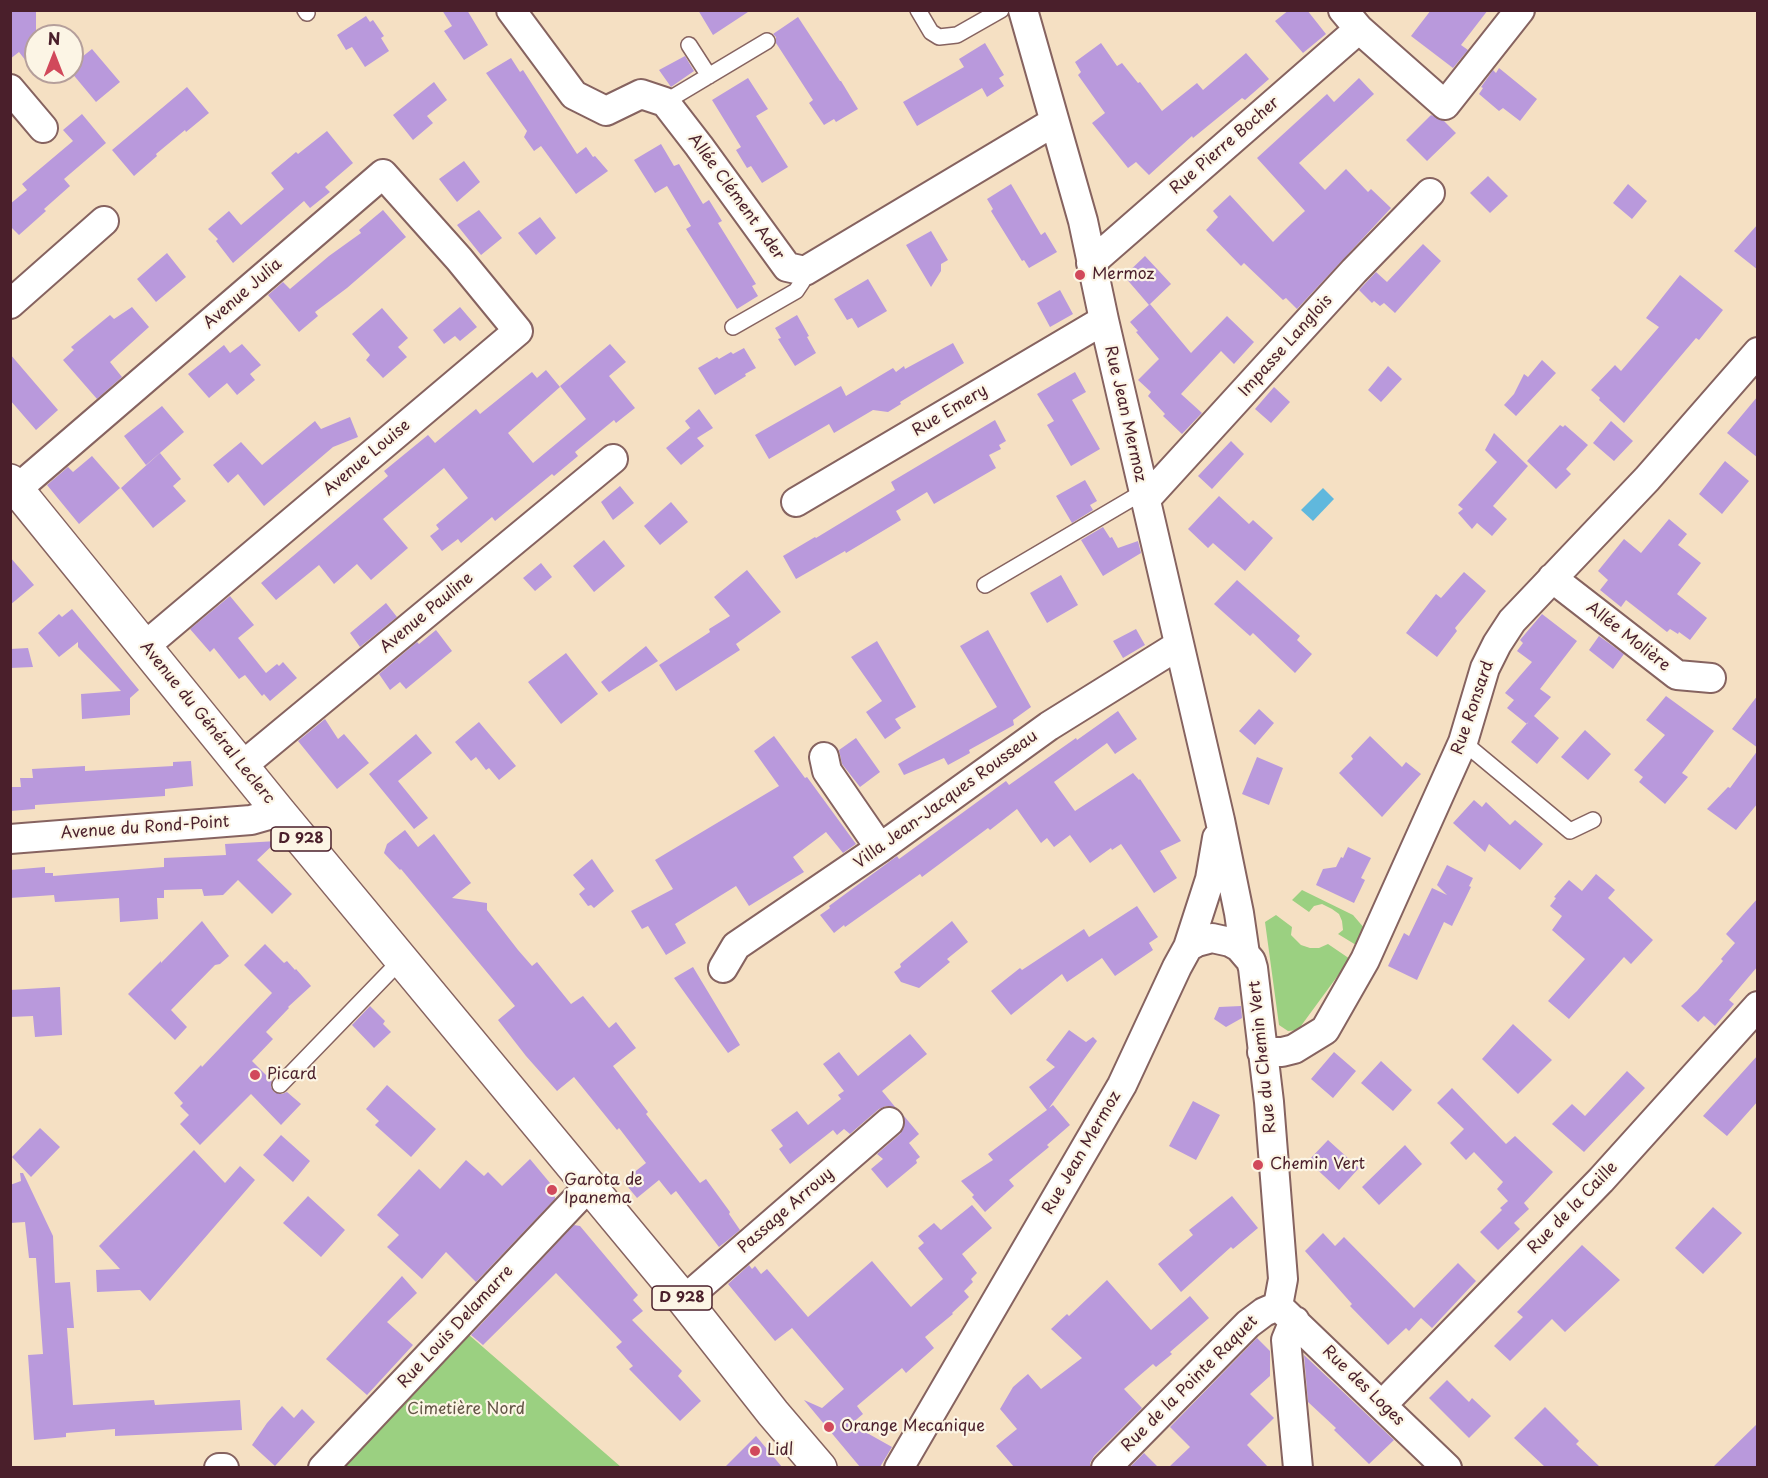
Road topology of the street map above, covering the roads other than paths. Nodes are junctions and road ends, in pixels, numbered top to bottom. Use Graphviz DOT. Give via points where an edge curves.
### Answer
graph roads {
  1 [pos="511,10"];
  2 [pos="918,10"];
  3 [pos="1001,10"];
  4 [pos="1023,10"];
  5 [pos="1520,10"];
  6 [pos="1351,20"];
  7 [pos="767,41"];
  8 [pos="689,45"];
  9 [pos="709,75"];
  10 [pos="10,88"];
  11 [pos="664,102"];
  12 [pos="1054,122"];
  13 [pos="43,128"];
  14 [pos="1430,193"];
  15 [pos="104,221"];
  16 [pos="459,259"];
  17 [pos="1091,263"];
  18 [pos="805,271"];
  19 [pos="10,304"];
  20 [pos="1104,320"];
  21 [pos="733,327"];
  22 [pos="1758,352"];
  23 [pos="613,459"];
  24 [pos="14,485"];
  25 [pos="1144,496"];
  26 [pos="796,502"];
  27 [pos="1552,578"];
  28 [pos="985,585"];
  29 [pos="1179,645"];
  30 [pos="146,646"];
  31 [pos="1712,678"];
  32 [pos="1463,741"];
  33 [pos="824,757"];
  34 [pos="242,766"];
  35 [pos="279,812"];
  36 [pos="1220,820"];
  37 [pos="1593,820"];
  38 [pos="10,839"];
  39 [pos="880,848"];
  40 [pos="1188,947"];
  41 [pos="1245,954"];
  42 [pos="401,960"];
  43 [pos="723,968"];
  44 [pos="1758,1006"];
  45 [pos="1262,1053"];
  46 [pos="280,1085"];
  47 [pos="889,1122"];
  48 [pos="589,1185"];
  49 [pos="684,1300"];
  50 [pos="1287,1314"];
  51 [pos="1383,1404"];
  52 [pos="322,1467"];
  53 [pos="820,1467"];
  54 [pos="899,1467"];
  55 [pos="1106,1467"];
  56 [pos="1298,1467"];
  57 [pos="1447,1467"];
  1 -- 11 [label="street" via="574,95 606,111 640,94"];
  2 -- 3 [label="lane" via="932,32 949,37"];
  4 -- 12 [label="street, Rue Jean Mermoz"];
  5 -- 6 [label="street, Rue Pierre Bocher" via="1445,105"];
  6 -- 17 [label="street, Rue Pierre Bocher"];
  7 -- 9 [label="lane"];
  8 -- 9 [label="lane"];
  9 -- 11 [label="lane"];
  10 -- 13 [label="street"];
  11 -- 18 [label="street, Allée Clément Ader" via="787,267"];
  12 -- 17 [label="street, Rue Jean Mermoz"];
  12 -- 18 [label="street"];
  14 -- 25 [label="street, Impasse Langlois"];
  15 -- 19 [label="street"];
  16 -- 24 [label="street, Avenue Julia" via="383,174"];
  16 -- 30 [label="street, Avenue Louise" via="518,331"];
  17 -- 20 [label="street, Rue Jean Mermoz"];
  18 -- 21 [label="lane" via="796,291"];
  20 -- 25 [label="street, Rue Jean Mermoz"];
  20 -- 26 [label="street, Rue Emery"];
  22 -- 27 [label="street, Rue Ronsard" via="1647,479"];
  23 -- 34 [label="street, Avenue Pauline"];
  24 -- 30 [label="main road, Avenue du Général Leclerc / D 928"];
  25 -- 28 [label="lane"];
  25 -- 29 [label="street, Rue Jean Mermoz"];
  27 -- 31 [label="street, Allée Molière" via="1677,675"];
  27 -- 32 [label="street, Rue Ronsard" via="1512,621 1497,644 1485,668"];
  29 -- 36 [label="street, Rue Jean Mermoz"];
  29 -- 39 [label="street, Villa Jean-Jacques Rousseau" via="1049,726"];
  30 -- 34 [label="main road, Avenue du Général Leclerc / D 928"];
  32 -- 37 [label="lane" via="1570,831"];
  32 -- 45 [label="street, Rue Ronsard" via="1365,960 1325,1030 1294,1049"];
  33 -- 39 [label="street" via="827,771"];
  34 -- 35 [label="main road, Avenue du Général Leclerc / D 928"];
  35 -- 38 [label="street, Avenue du Rond-Point" via="251,820"];
  35 -- 42 [label="main road, Avenue du Général Leclerc / D 928"];
  36 -- 40 [label="street, Rue Jean Mermoz" via="1210,879"];
  36 -- 41 [label="street, Rue Jean Mermoz"];
  39 -- 43 [label="street, Villa Jean-Jacques Rousseau" via="736,946"];
  40 -- 41 [label="street" via="1204,939 1221,939"];
  40 -- 54 [label="street, Rue Jean Mermoz" via="1122,1084"];
  41 -- 45 [label="street, Rue du Chemin Vert" via="1253,968"];
  42 -- 46 [label="lane"];
  42 -- 48 [label="main road, Avenue du Général Leclerc / D 928"];
  44 -- 51 [label="street, Rue de la Caille" via="1601,1180"];
  45 -- 50 [label="street, Rue du Chemin Vert"];
  47 -- 49 [label="street, Passage Arrouy"];
  48 -- 49 [label="main road, D 928"];
  48 -- 52 [label="street, Rue Louis Delamarre"];
  49 -- 53 [label="main road, D 928"];
  50 -- 51 [label="street, Rue des Loges"];
  50 -- 55 [label="street, Rue de la Pointe Raquet" via="1264,1312 1248,1324"];
  50 -- 56 [label="street, Rue du Chemin Vert"];
  51 -- 57 [label="street, Rue des Loges"];
}
